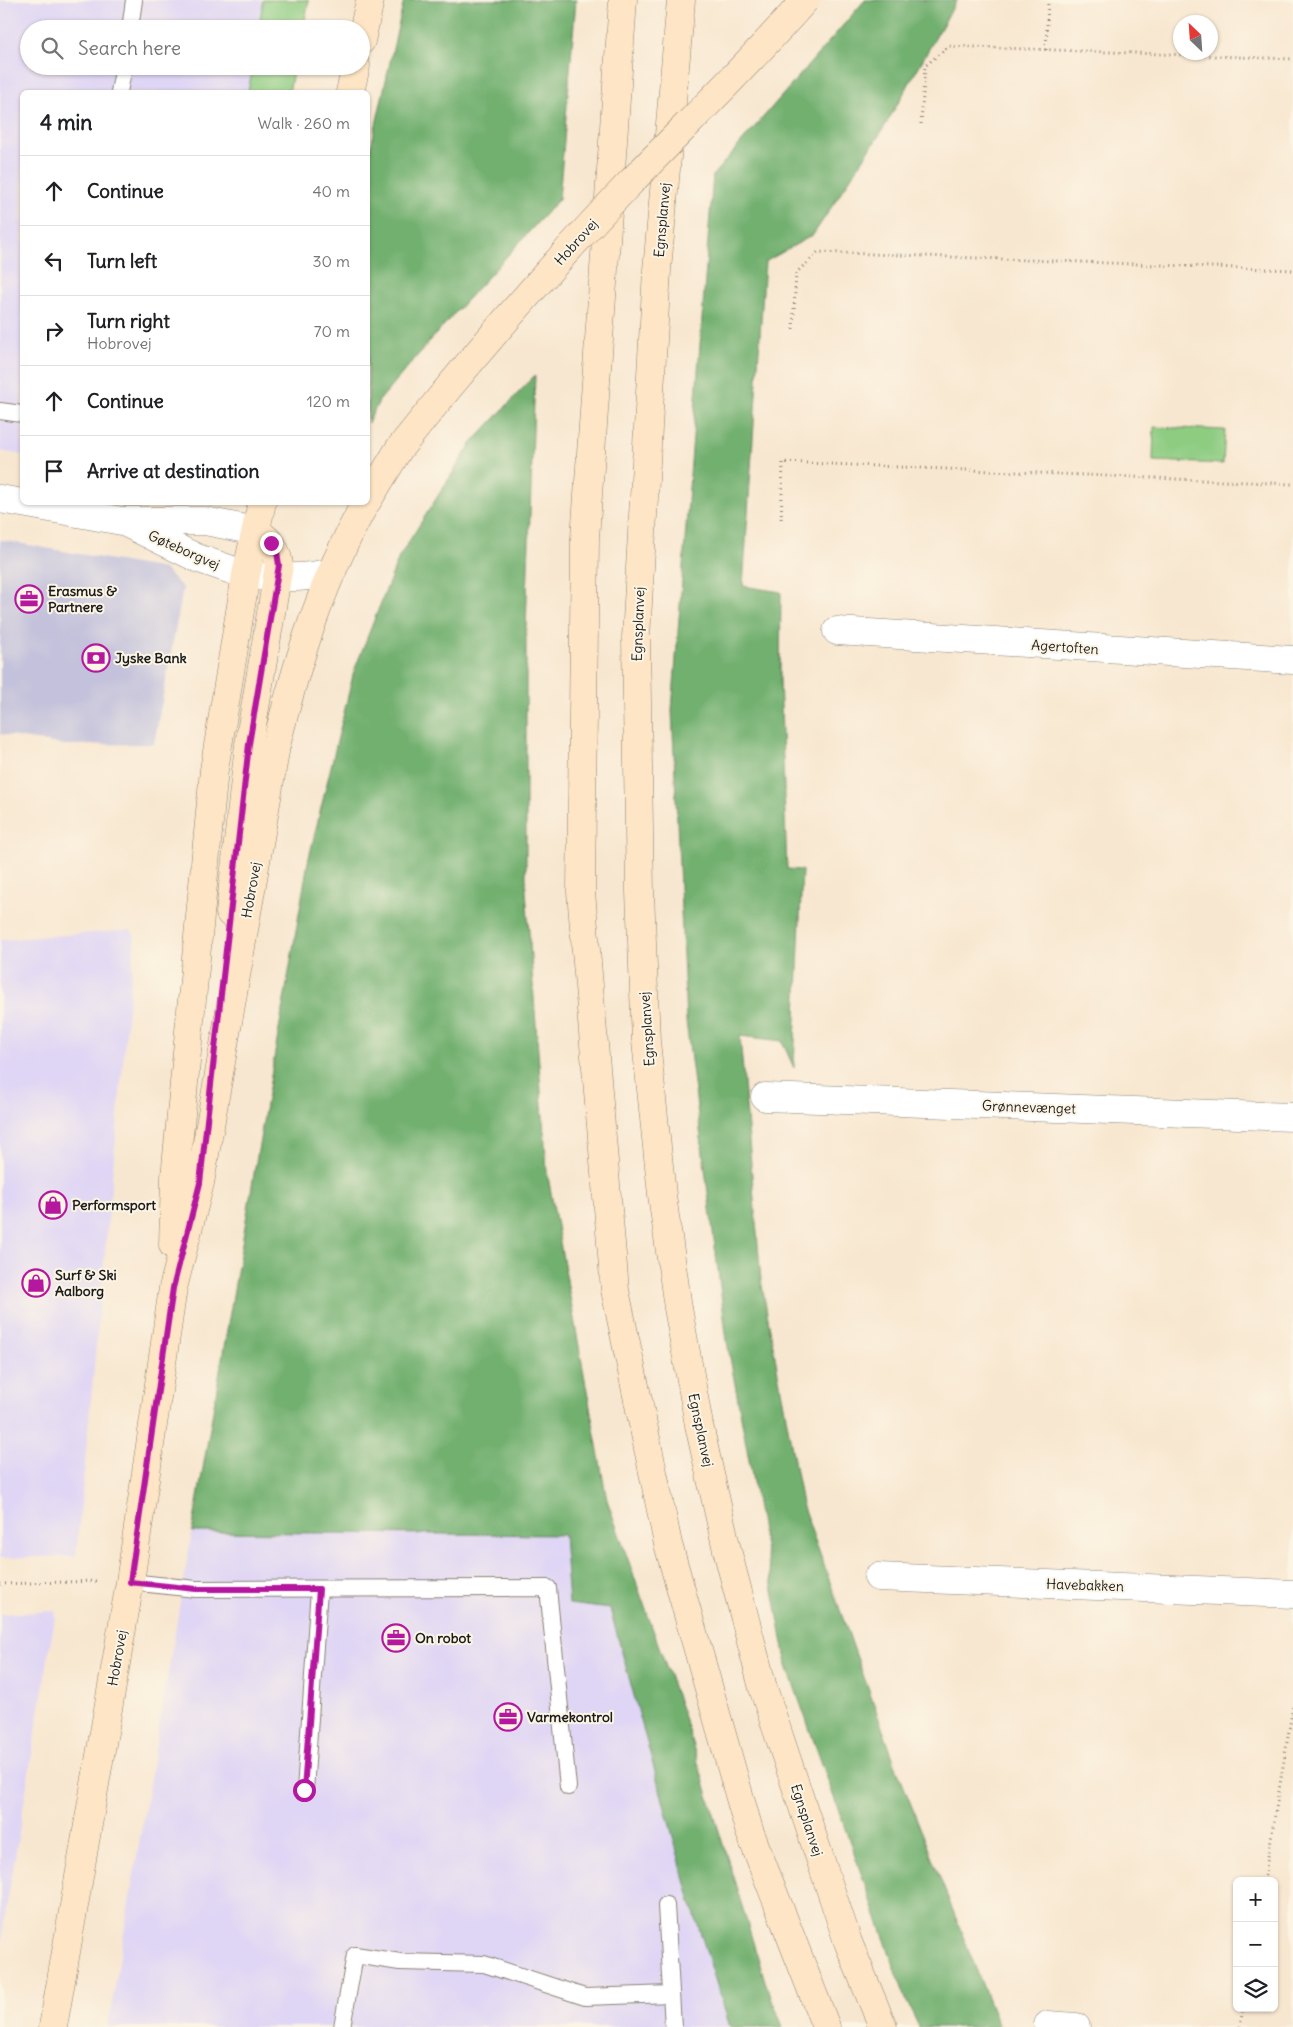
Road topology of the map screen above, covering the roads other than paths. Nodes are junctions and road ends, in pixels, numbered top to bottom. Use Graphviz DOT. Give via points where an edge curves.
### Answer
graph roads {
  1 [pos="134,0"];
  2 [pos="370,0"];
  3 [pos="623,0"];
  4 [pos="681,0"];
  5 [pos="805,0"];
  6 [pos="131,20"];
  7 [pos="366,20"];
  8 [pos="122,75"];
  9 [pos="354,75"];
  10 [pos="119,90"];
  11 [pos="350,90"];
  12 [pos="0,411"];
  13 [pos="20,414"];
  14 [pos="370,496"];
  15 [pos="0,499"];
  16 [pos="20,503"];
  17 [pos="33,505"];
  18 [pos="261,505"];
  19 [pos="365,505"];
  20 [pos="122,521"];
  21 [pos="256,531"];
  22 [pos="332,572"];
  23 [pos="246,575"];
  24 [pos="277,579"];
  25 [pos="837,632"];
  26 [pos="1293,660"];
  27 [pos="765,1097"];
  28 [pos="1293,1117"];
  29 [pos="200,1183"];
  30 [pos="173,1288"];
  31 [pos="878,1577"];
  32 [pos="130,1582"];
  33 [pos="319,1589"];
  34 [pos="1293,1594"];
  35 [pos="568,1788"];
  36 [pos="304,1790"];
  37 [pos="666,1905"];
  38 [pos="671,1994"];
  39 [pos="1048,2025"];
  40 [pos="53,2027"];
  41 [pos="342,2027"];
  42 [pos="673,2027"];
  43 [pos="826,2027"];
  44 [pos="884,2027"];
  45 [pos="1076,2027"];
  1 -- 6 [label="lane"];
  2 -- 7 [label="main road"];
  3 -- 43 [label="main road" via="585,538 581,892 615,1290 668,1544 738,1792 749,1830"];
  4 -- 44 [label="main road, Egnsplanvej" via="657,270 636,638 646,1041 678,1308 699,1425 728,1550 763,1688 848,1942"];
  5 -- 14 [label="main road, Hobrovej, bridge" via="505,320 399,449"];
  8 -- 10 [label="lane"];
  9 -- 11 [label="main road"];
  12 -- 13 [label="lane"];
  15 -- 16 [label="street, Gøteborgvej"];
  17 -- 20 [label="street, Gøteborgvej"];
  18 -- 21 [label="main road, Hobrovej"];
  19 -- 22 [label="main road, Hobrovej"];
  20 -- 21 [label="street, Gøteborgvej" via="205,521"];
  20 -- 23 [label="street, Gøteborgvej" via="197,558"];
  21 -- 23 [label="main road, Hobrovej"];
  21 -- 24 [label="main road" via="277,552"];
  22 -- 24 [label="street, Gøteborgvej" via="314,577"];
  22 -- 29 [label="main road, Hobrovej" via="293,677 276,746"];
  23 -- 24 [label="street, Gøteborgvej"];
  23 -- 30 [label="main road, Hobrovej" via="214,770 175,1177"];
  24 -- 29 [label="main road" via="249,744"];
  25 -- 26 [label="street, Agertoften"];
  27 -- 28 [label="street, Grønnevænget"];
  29 -- 30 [label="main road, Hobrovej"];
  30 -- 32 [label="main road, Hobrovej"];
  31 -- 34 [label="street, Havebakken"];
  32 -- 33 [label="lane" via="196,1589"];
  32 -- 40 [label="main road, Hobrovej"];
  33 -- 35 [label="lane" via="548,1588"];
  33 -- 36 [label="lane"];
  37 -- 38 [label="lane"];
  38 -- 41 [label="lane" via="585,1997 484,1964 400,1962 355,1955"];
  38 -- 42 [label="lane"];
  39 -- 45 [label="street"];
}
